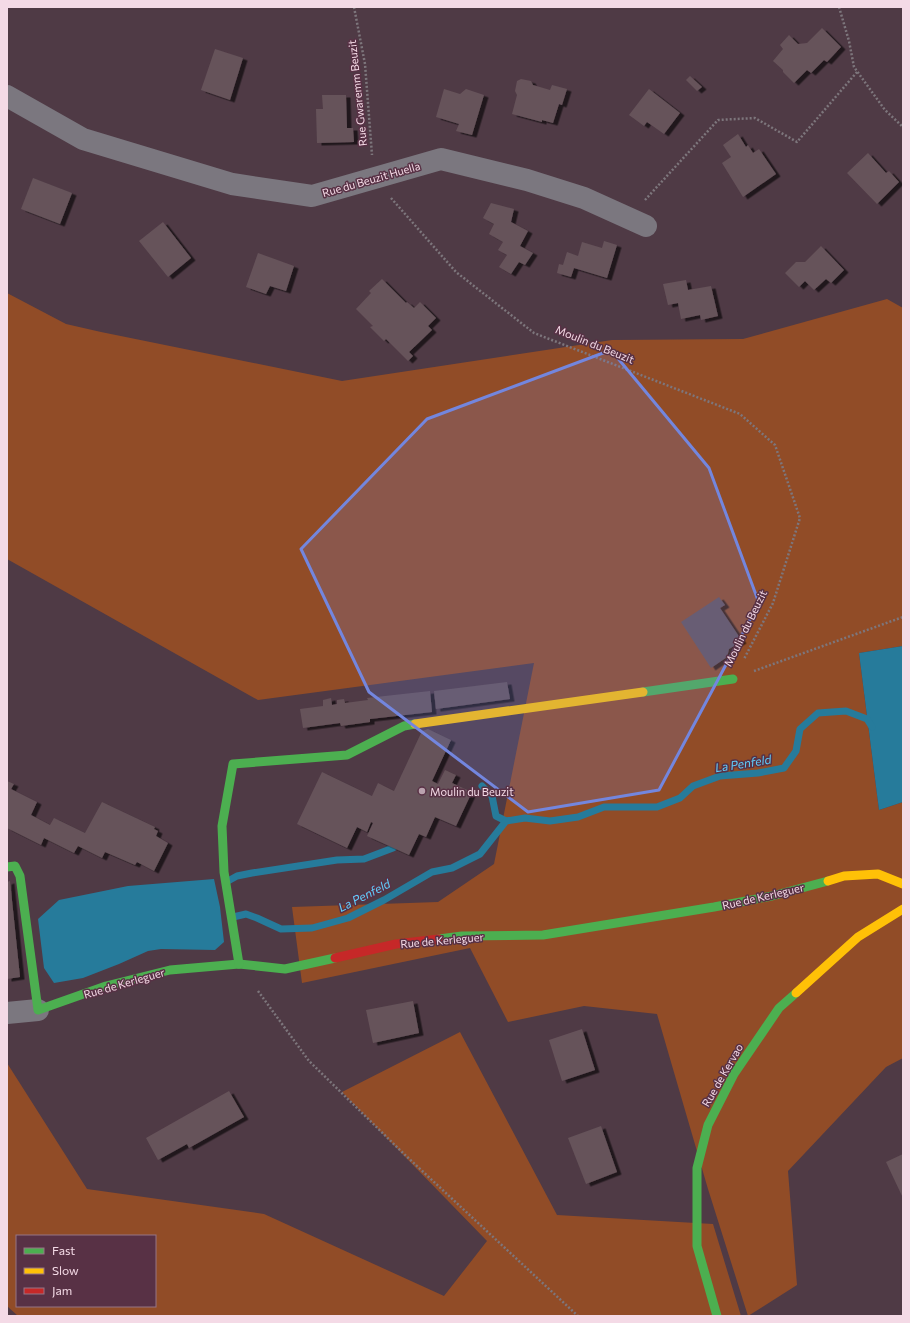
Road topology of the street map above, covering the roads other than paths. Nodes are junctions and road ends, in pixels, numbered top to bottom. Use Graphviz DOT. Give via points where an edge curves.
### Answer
graph roads {
  1 [pos="7,96"];
  2 [pos="637,222"];
  3 [pos="733,679"];
  4 [pos="7,867"];
  5 [pos="903,884"];
  6 [pos="903,909"];
  7 [pos="239,964"];
  8 [pos="38,1010"];
  9 [pos="7,1013"];
  10 [pos="717,1316"];
  1 -- 2 [label="street, Rue du Beuzit Huella" via="83,139 232,184 312,196 441,159 541,184 584,198"];
  3 -- 7 [label="street, Moulin du Beuzit" via="404,726 347,755 233,764 222,826 224,872"];
  4 -- 8 [label="street" via="15,866 20,876"];
  5 -- 7 [label="street, Rue de Kerleguer" via="878,874 844,876 772,896 544,935 462,936 396,944 285,969"];
  6 -- 10 [label="street, Rue de Kervao" via="858,937 779,1008 734,1074 708,1125 697,1168 697,1246"];
  7 -- 8 [label="street, Rue de Kerleguer" via="170,970 106,986"];
  8 -- 9 [label="street, Rue de Kerleguer"];
}
